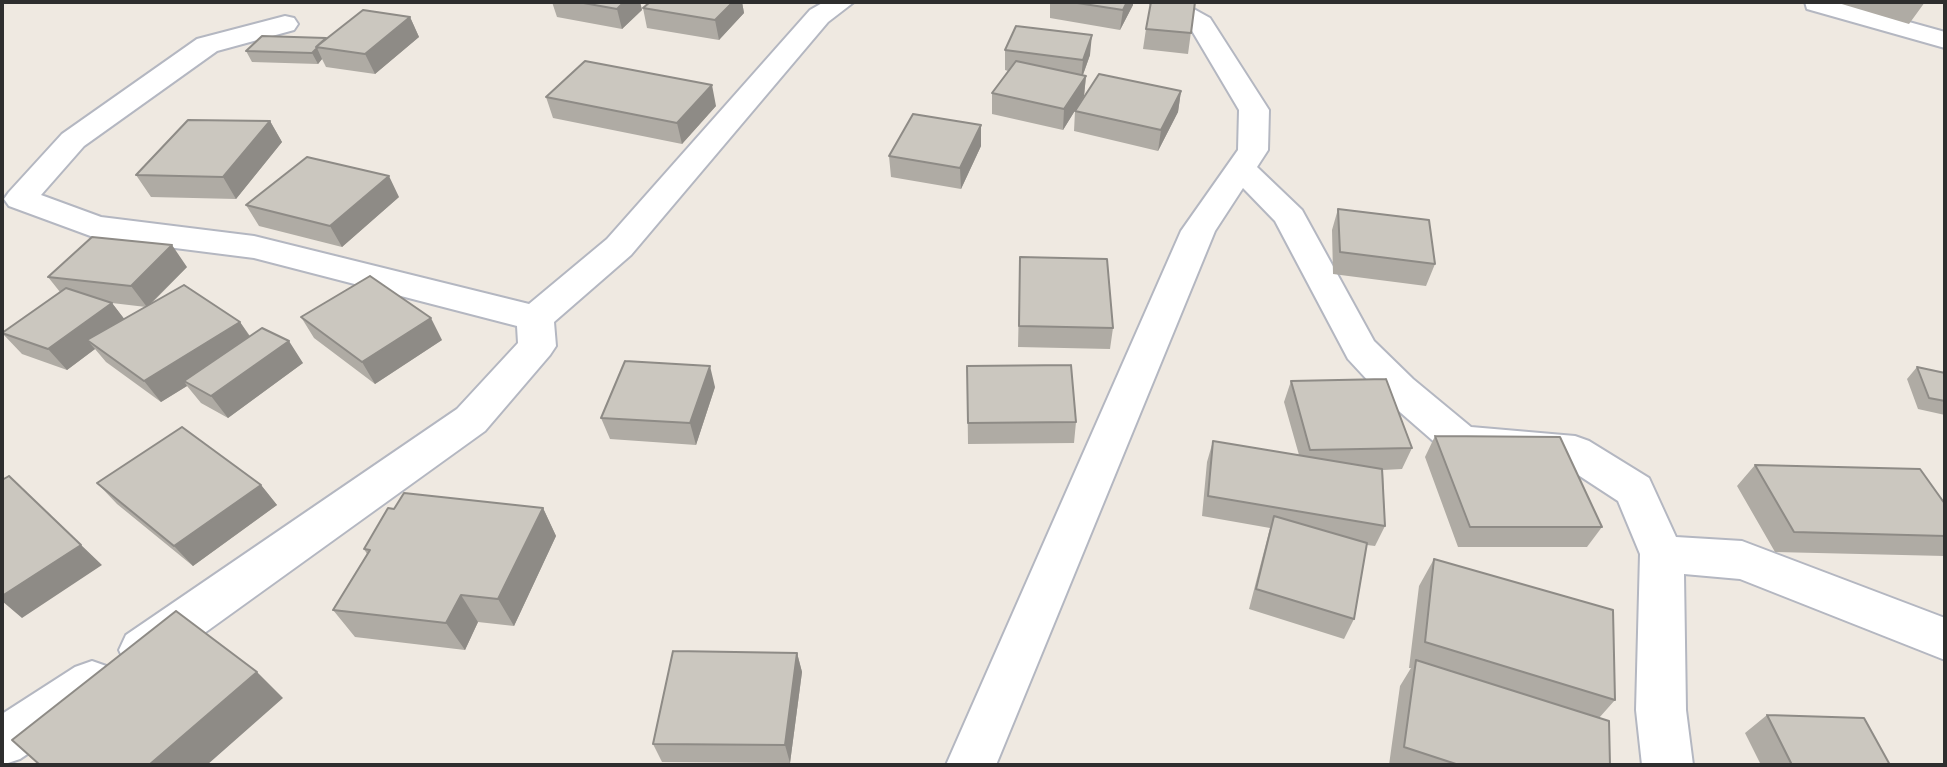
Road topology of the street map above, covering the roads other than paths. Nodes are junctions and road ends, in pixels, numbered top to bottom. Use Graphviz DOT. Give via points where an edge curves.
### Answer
graph roads {
  1 [pos="841,2"];
  2 [pos="1164,2"];
  3 [pos="1816,4"];
  4 [pos="285,24"];
  5 [pos="1945,40"];
  6 [pos="1241,167"];
  7 [pos="535,317"];
  8 [pos="1662,554"];
  9 [pos="1945,639"];
  10 [pos="2,742"];
  11 [pos="971,765"];
  12 [pos="1667,765"];
  1 -- 7 [label="street" via="819,16 618,247"];
  2 -- 6 [label="street" via="1201,24 1254,110 1252,150"];
  3 -- 5 [label="street"];
  4 -- 7 [label="street" via="207,45 73,141 20,199 96,227 254,247"];
  6 -- 8 [label="street" via="1290,217 1361,350 1399,389 1461,442 1575,452 1634,490"];
  6 -- 11 [label="street" via="1198,231"];
  7 -- 10 [label="street" via="537,346 471,420"];
  8 -- 9 [label="street" via="1742,560"];
  8 -- 12 [label="street" via="1661,710"];
}
